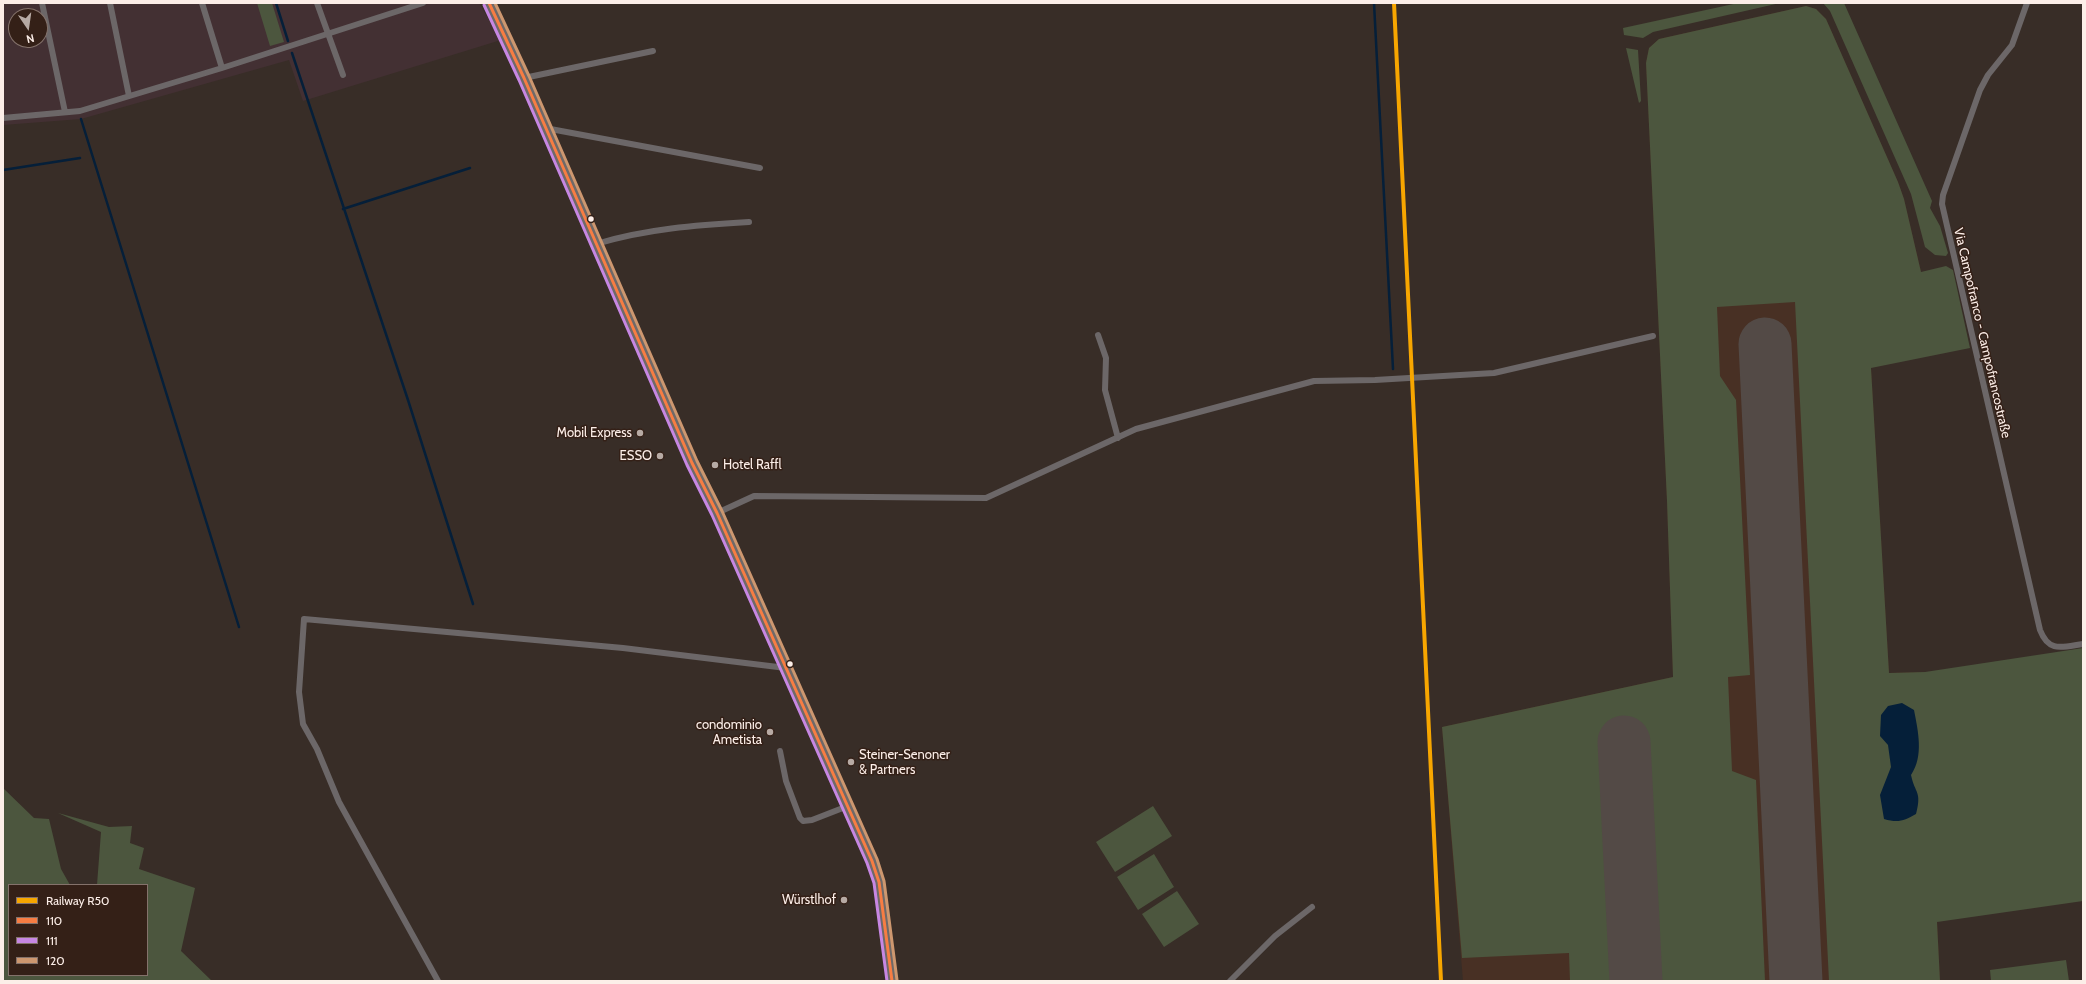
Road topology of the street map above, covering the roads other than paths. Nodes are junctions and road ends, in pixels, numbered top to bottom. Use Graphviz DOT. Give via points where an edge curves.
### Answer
graph roads {
  1 [pos="42,3"];
  2 [pos="110,3"];
  3 [pos="202,3"];
  4 [pos="318,3"];
  5 [pos="423,3"];
  6 [pos="489,3"];
  7 [pos="2026,3"];
  8 [pos="414,4"];
  9 [pos="328,35"];
  10 [pos="653,51"];
  11 [pos="222,68"];
  12 [pos="343,75"];
  13 [pos="524,78"];
  14 [pos="130,96"];
  15 [pos="65,112"];
  16 [pos="3,118"];
  17 [pos="545,128"];
  18 [pos="760,168"];
  19 [pos="749,222"];
  20 [pos="596,244"];
  21 [pos="1098,335"];
  22 [pos="1653,336"];
  23 [pos="1118,438"];
  24 [pos="717,513"];
  25 [pos="2083,644"];
  26 [pos="786,668"];
  27 [pos="780,751"];
  28 [pos="848,806"];
  29 [pos="1312,908"];
  30 [pos="438,981"];
  31 [pos="892,981"];
  32 [pos="1230,981"];
  1 -- 15 [label="street"];
  2 -- 14 [label="street"];
  3 -- 11 [label="street"];
  4 -- 9 [label="street"];
  5 -- 8 [label="street"];
  6 -- 13 [label="street"];
  7 -- 25 [label="street, Via Campofranco - Campofrancostraße" via="2012,45 1988,75 1980,90 1942,204 2040,630 2045,641 2053,647"];
  8 -- 9 [label="street"];
  9 -- 11 [label="street"];
  9 -- 12 [label="street"];
  10 -- 13 [label="street"];
  11 -- 14 [label="street"];
  13 -- 17 [label="street"];
  14 -- 15 [label="street" via="80,111"];
  15 -- 16 [label="street"];
  17 -- 18 [label="street"];
  17 -- 20 [label="street"];
  19 -- 20 [label="street" via="692,225"];
  20 -- 24 [label="street" via="692,463"];
  21 -- 23 [label="street" via="1106,358 1105,390"];
  22 -- 23 [label="street" via="1494,373 1314,381 1136,429"];
  23 -- 24 [label="street" via="986,498 754,496"];
  24 -- 26 [label="street"];
  26 -- 28 [label="street"];
  26 -- 30 [label="street" via="623,648 304,620 299,692 303,724 317,749 339,802"];
  27 -- 28 [label="street" via="786,782 803,821"];
  28 -- 31 [label="street" via="879,882"];
  29 -- 32 [label="street" via="1275,936"];
}
